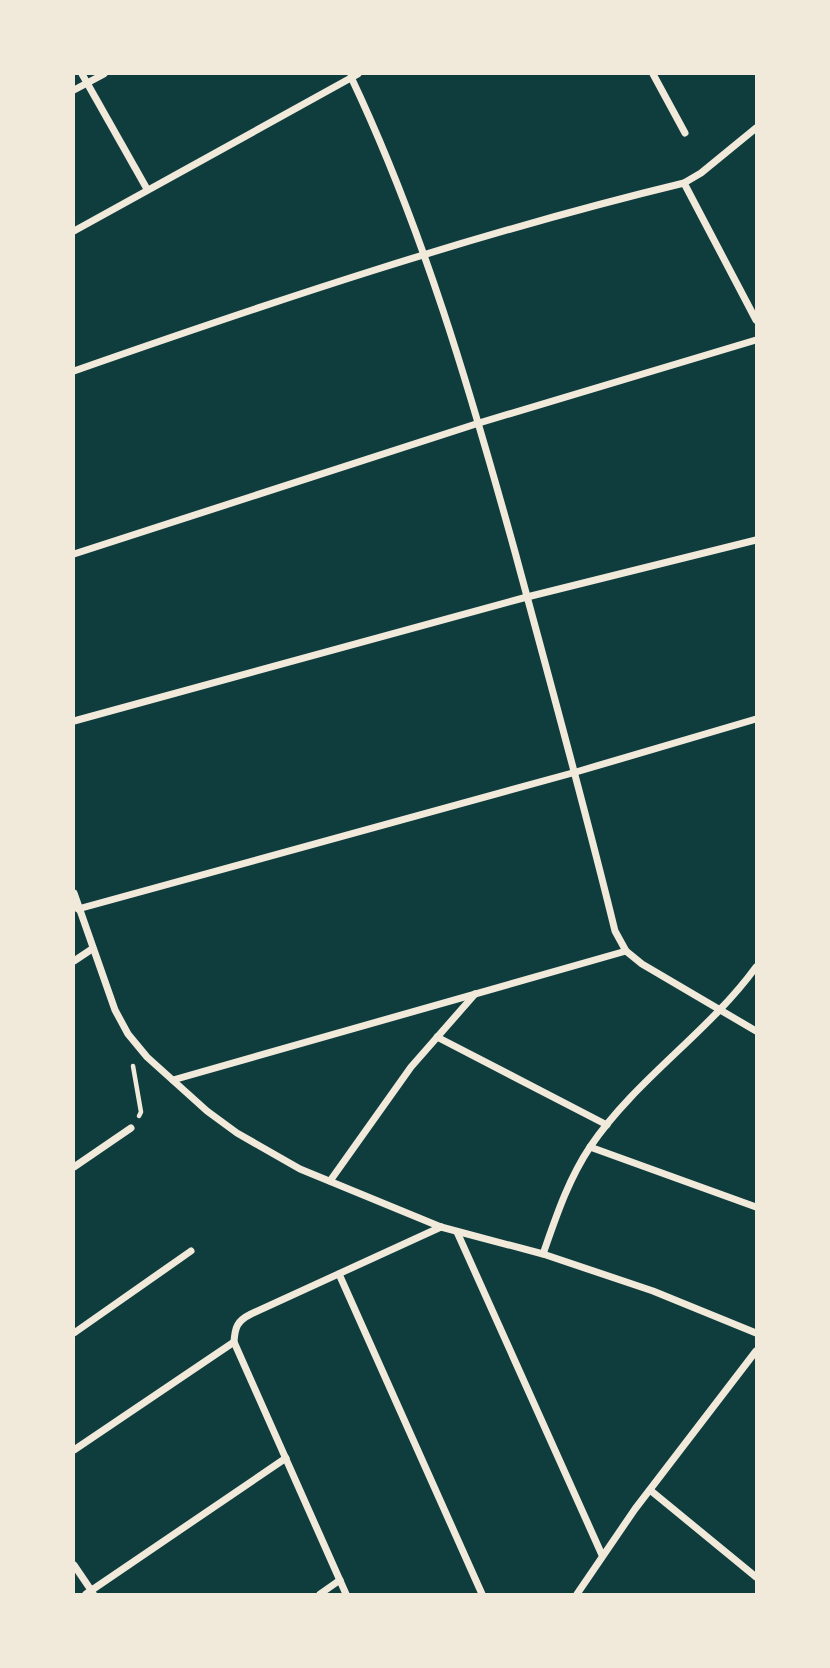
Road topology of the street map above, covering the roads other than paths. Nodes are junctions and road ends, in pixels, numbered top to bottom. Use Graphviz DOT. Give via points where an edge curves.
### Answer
graph roads {
  1 [pos="82,74"];
  2 [pos="104,74"];
  3 [pos="653,74"];
  4 [pos="354,75"];
  5 [pos="87,83"];
  6 [pos="74,90"];
  7 [pos="757,128"];
  8 [pos="685,133"];
  9 [pos="684,183"];
  10 [pos="147,189"];
  11 [pos="74,231"];
  12 [pos="425,255"];
  13 [pos="757,320"];
  14 [pos="757,340"];
  15 [pos="74,371"];
  16 [pos="479,423"];
  17 [pos="757,540"];
  18 [pos="74,554"];
  19 [pos="527,597"];
  20 [pos="757,719"];
  21 [pos="74,721"];
  22 [pos="576,772"];
  23 [pos="74,892"];
  24 [pos="78,909"];
  25 [pos="92,949"];
  26 [pos="625,951"];
  27 [pos="74,961"];
  28 [pos="757,967"];
  29 [pos="475,994"];
  30 [pos="720,1012"];
  31 [pos="757,1031"];
  32 [pos="437,1037"];
  33 [pos="173,1080"];
  34 [pos="607,1125"];
  35 [pos="131,1128"];
  36 [pos="590,1147"];
  37 [pos="74,1167"];
  38 [pos="330,1181"];
  39 [pos="757,1207"];
  40 [pos="440,1227"];
  41 [pos="457,1232"];
  42 [pos="191,1251"];
  43 [pos="542,1254"];
  44 [pos="339,1274"];
  45 [pos="757,1332"];
  46 [pos="74,1333"];
  47 [pos="233,1342"];
  48 [pos="757,1350"];
  49 [pos="74,1450"];
  50 [pos="286,1458"];
  51 [pos="650,1490"];
  52 [pos="603,1555"];
  53 [pos="74,1565"];
  54 [pos="757,1577"];
  55 [pos="340,1580"];
  56 [pos="90,1593"];
  57 [pos="320,1594"];
  58 [pos="346,1594"];
  59 [pos="482,1594"];
  60 [pos="577,1594"];
  1 -- 5 [label="street"];
  2 -- 5 [label="street"];
  3 -- 8 [label="street"];
  4 -- 10 [label="street"];
  4 -- 12 [label="street"];
  5 -- 6 [label="street"];
  5 -- 10 [label="street"];
  7 -- 9 [label="street"];
  9 -- 12 [label="street"];
  9 -- 13 [label="street"];
  10 -- 11 [label="street"];
  12 -- 15 [label="street"];
  12 -- 16 [label="street"];
  14 -- 16 [label="street"];
  16 -- 18 [label="street"];
  16 -- 19 [label="street"];
  17 -- 19 [label="street"];
  19 -- 21 [label="street"];
  19 -- 22 [label="street"];
  20 -- 22 [label="street"];
  22 -- 24 [label="street"];
  22 -- 26 [label="street" via="615,930"];
  23 -- 24 [label="street"];
  24 -- 25 [label="street"];
  25 -- 27 [label="street"];
  25 -- 33 [label="street" via="128,1034"];
  26 -- 29 [label="street"];
  26 -- 30 [label="street"];
  28 -- 30 [label="street"];
  29 -- 32 [label="street"];
  29 -- 33 [label="street"];
  30 -- 31 [label="street"];
  30 -- 34 [label="street"];
  32 -- 34 [label="street"];
  32 -- 38 [label="street"];
  33 -- 38 [label="street" via="237,1133"];
  34 -- 36 [label="street"];
  35 -- 37 [label="street"];
  36 -- 39 [label="street"];
  36 -- 43 [label="street" via="560,1204"];
  38 -- 40 [label="street"];
  40 -- 41 [label="street"];
  40 -- 44 [label="street"];
  41 -- 43 [label="street"];
  41 -- 52 [label="street"];
  42 -- 46 [label="street"];
  43 -- 45 [label="street"];
  44 -- 47 [label="street" via="240,1320"];
  44 -- 59 [label="street"];
  47 -- 49 [label="street"];
  47 -- 50 [label="street"];
  48 -- 51 [label="street"];
  50 -- 55 [label="street"];
  50 -- 56 [label="street"];
  51 -- 52 [label="street"];
  51 -- 54 [label="street"];
  52 -- 60 [label="street"];
  53 -- 56 [label="street"];
  55 -- 57 [label="street"];
  55 -- 58 [label="street"];
}
